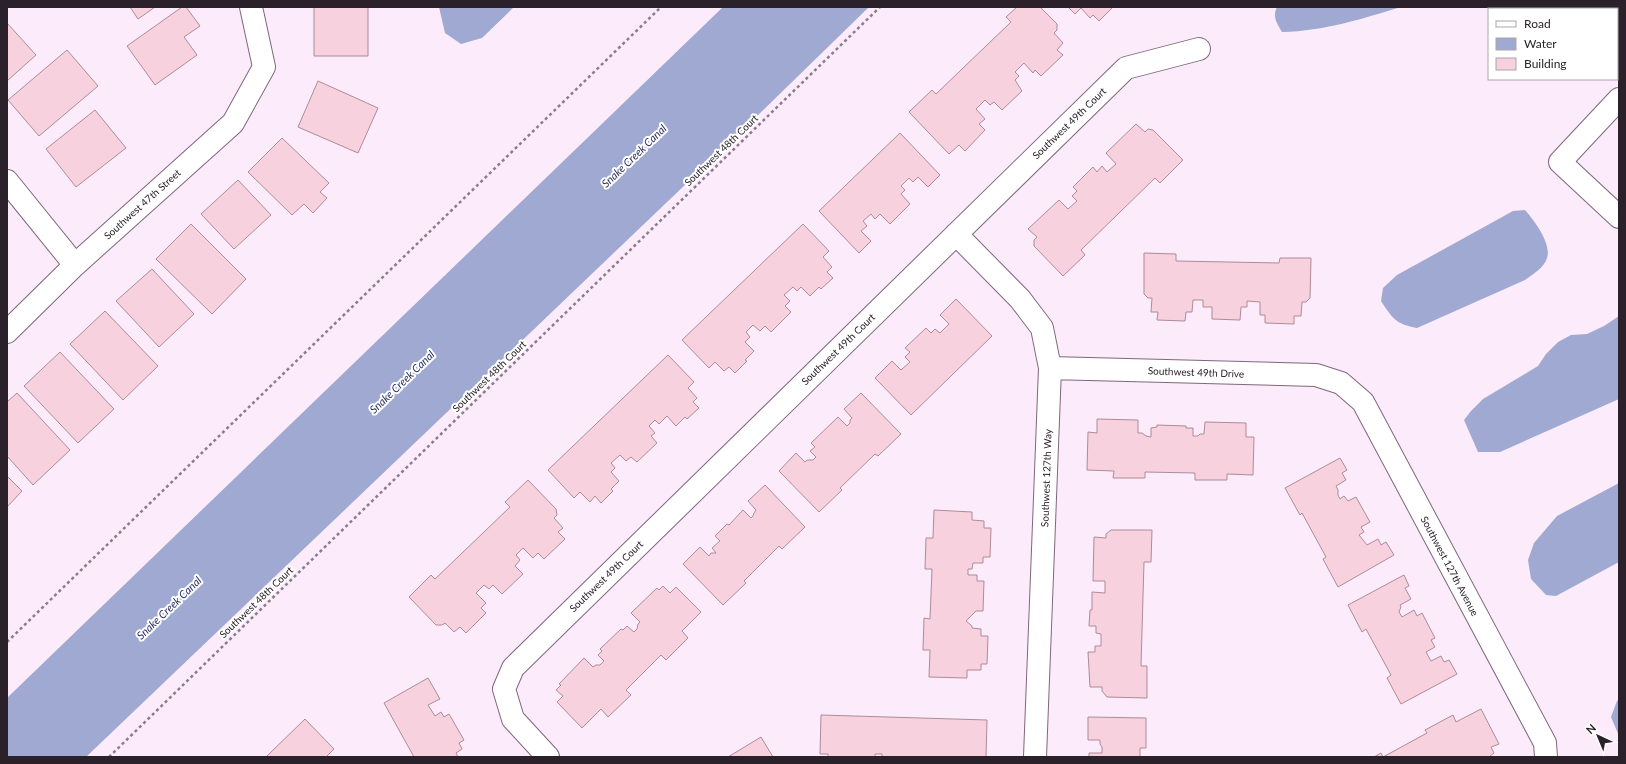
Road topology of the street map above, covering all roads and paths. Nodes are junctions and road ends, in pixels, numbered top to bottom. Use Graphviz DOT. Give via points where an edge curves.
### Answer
graph roads {
  1 [pos="251,7"];
  2 [pos="661,7"];
  3 [pos="880,7"];
  4 [pos="1199,49"];
  5 [pos="1619,99"];
  6 [pos="7,181"];
  7 [pos="1619,217"];
  8 [pos="956,234"];
  9 [pos="75,265"];
  10 [pos="7,332"];
  11 [pos="1050,368"];
  12 [pos="1342,383"];
  13 [pos="7,642"];
  14 [pos="109,757"];
  15 [pos="548,757"];
  16 [pos="1035,757"];
  17 [pos="1546,757"];
  1 -- 9 [label="street, Southwest 47th Street" via="264,67 233,123"];
  2 -- 13 [label="path"];
  3 -- 14 [label="path, Southwest 48th Court"];
  4 -- 8 [label="street, Southwest 49th Court" via="1126,68"];
  5 -- 7 [label="street" via="1560,162"];
  6 -- 9 [label="street"];
  8 -- 11 [label="street, Southwest 127th Way" via="1020,299 1042,328"];
  8 -- 15 [label="street, Southwest 49th Court" via="512,668 504,689 513,719"];
  9 -- 10 [label="street, Southwest 47th Street"];
  11 -- 12 [label="street, Southwest 49th Drive" via="1316,375"];
  11 -- 16 [label="street, Southwest 127th Way"];
  12 -- 17 [label="street, Southwest 127th Avenue" via="1362,402 1545,743"];
}
